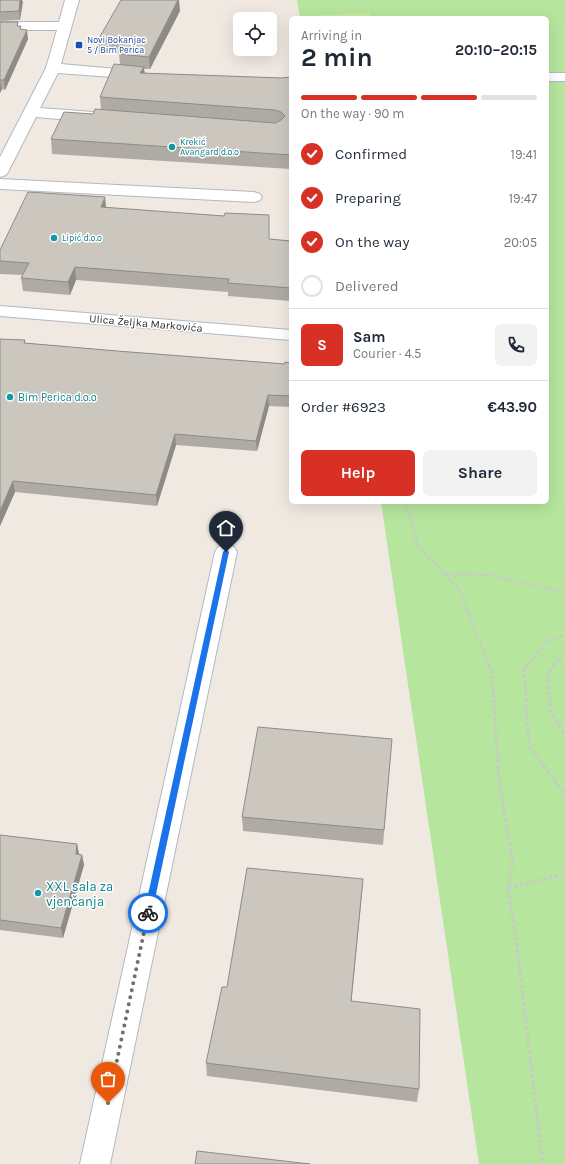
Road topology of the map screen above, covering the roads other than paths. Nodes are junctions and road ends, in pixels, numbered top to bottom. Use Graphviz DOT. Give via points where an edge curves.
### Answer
graph roads {
  1 [pos="72,0"];
  2 [pos="0,26"];
  3 [pos="65,26"];
  4 [pos="53,68"];
  5 [pos="156,76"];
  6 [pos="549,77"];
  7 [pos="565,77"];
  8 [pos="30,112"];
  9 [pos="109,118"];
  10 [pos="2,165"];
  11 [pos="0,184"];
  12 [pos="254,197"];
  13 [pos="0,311"];
  14 [pos="289,335"];
  15 [pos="226,552"];
  16 [pos="95,1164"];
  1 -- 3 [label="street"];
  2 -- 3 [label="street"];
  3 -- 4 [label="street"];
  4 -- 5 [label="street"];
  4 -- 8 [label="street"];
  6 -- 7 [label="street"];
  8 -- 9 [label="street"];
  8 -- 10 [label="street"];
  11 -- 12 [label="street"];
  13 -- 14 [label="street, Ulica Željka Markovića"];
  15 -- 16 [label="street"];
}
